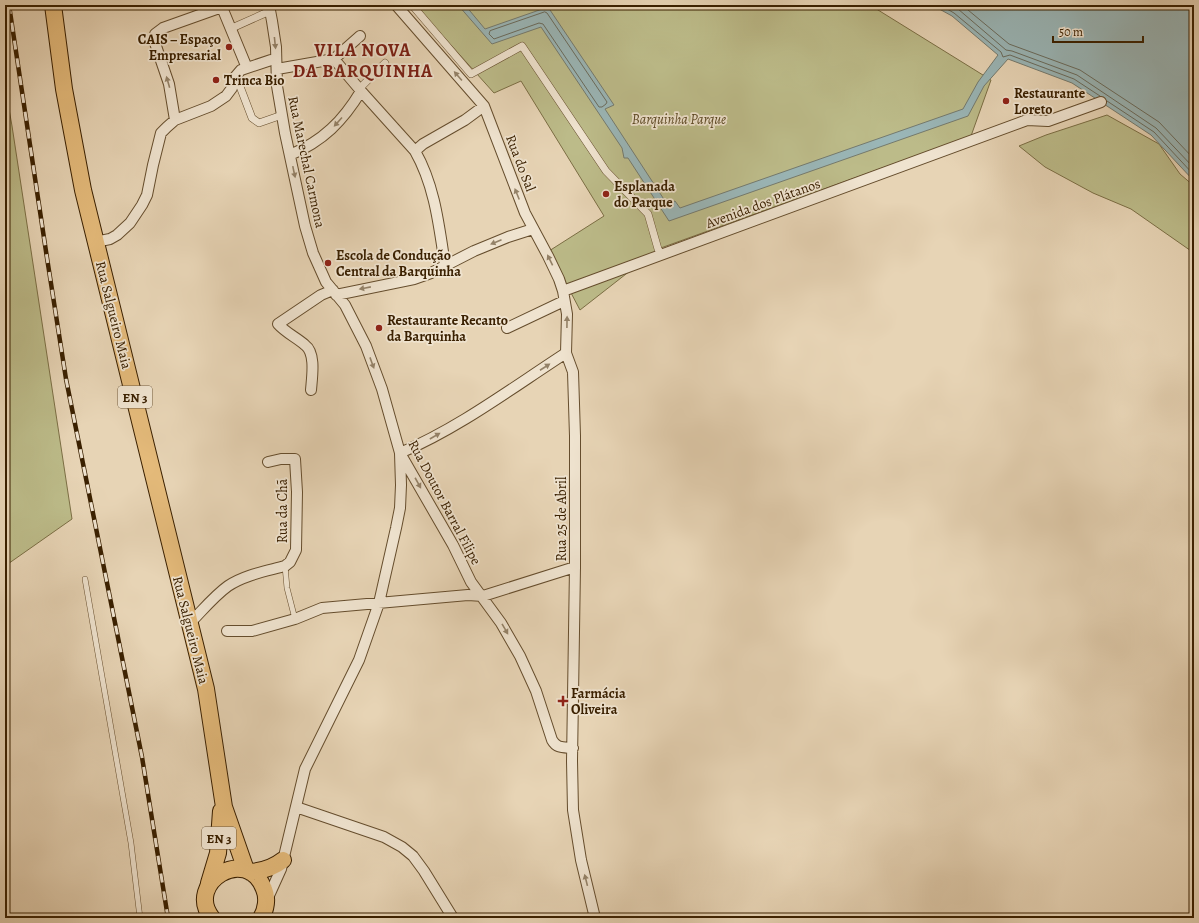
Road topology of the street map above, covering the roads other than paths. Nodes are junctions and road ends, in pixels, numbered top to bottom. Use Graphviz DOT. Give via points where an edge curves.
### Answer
graph roads {
  1 [pos="53,5"];
  2 [pos="280,5"];
  3 [pos="396,5"];
  4 [pos="412,5"];
  5 [pos="221,6"];
  6 [pos="269,8"];
  7 [pos="232,28"];
  8 [pos="360,36"];
  9 [pos="334,59"];
  10 [pos="385,63"];
  11 [pos="276,65"];
  12 [pos="247,68"];
  13 [pos="236,76"];
  14 [pos="360,90"];
  15 [pos="1101,102"];
  16 [pos="484,106"];
  17 [pos="282,115"];
  18 [pos="175,120"];
  19 [pos="415,151"];
  20 [pos="290,155"];
  21 [pos="533,230"];
  22 [pos="95,242"];
  23 [pos="662,255"];
  24 [pos="445,265"];
  25 [pos="335,293"];
  26 [pos="564,296"];
  27 [pos="357,327"];
  28 [pos="507,328"];
  29 [pos="566,353"];
  30 [pos="311,390"];
  31 [pos="400,452"];
  32 [pos="268,462"];
  33 [pos="285,566"];
  34 [pos="576,567"];
  35 [pos="85,579"];
  36 [pos="483,596"];
  37 [pos="379,603"];
  38 [pos="295,619"];
  39 [pos="190,623"];
  40 [pos="227,631"];
  41 [pos="573,748"];
  42 [pos="221,788"];
  43 [pos="296,807"];
  44 [pos="283,860"];
  45 [pos="248,871"];
  46 [pos="208,887"];
  47 [pos="263,911"];
  48 [pos="211,917"];
  49 [pos="140,918"];
  50 [pos="453,918"];
  51 [pos="595,918"];
  1 -- 22 [label="main road, Rua Salgueiro Maia / EN 3" via="64,89"];
  2 -- 6 [label="street"];
  16 -- 3 [label="street, one-way"];
  4 -- 23 [label="street" via="471,74 522,46 606,171 648,214"];
  5 -- 7 [label="street"];
  18 -- 5 [label="street, one-way" via="169,84 155,43 155,34 163,28"];
  6 -- 7 [label="street"];
  6 -- 11 [label="street, Rua Marechal Carmona, one-way"];
  7 -- 12 [label="street"];
  8 -- 9 [label="street"];
  9 -- 11 [label="street"];
  9 -- 14 [label="street"];
  10 -- 14 [label="street"];
  11 -- 12 [label="street" via="271,60"];
  11 -- 17 [label="street, Rua Marechal Carmona"];
  12 -- 13 [label="street"];
  13 -- 17 [label="street" via="252,118 260,123"];
  13 -- 18 [label="street" via="226,96 211,106"];
  14 -- 19 [label="street"];
  14 -- 20 [label="street, one-way" via="350,109 332,129 317,141"];
  15 -- 23 [label="street, Avenida dos Plátanos" via="1048,121 1027,120"];
  16 -- 19 [label="street"];
  21 -- 16 [label="street, Rua do Sal, one-way"];
  17 -- 20 [label="street, Rua Marechal Carmona"];
  18 -- 22 [label="street" via="161,133 147,195 136,214 118,235"];
  19 -- 24 [label="street" via="436,201"];
  20 -- 25 [label="street, Rua Marechal Carmona, one-way" via="309,239 326,282"];
  21 -- 24 [label="street, one-way" via="508,237"];
  26 -- 21 [label="street, Rua do Sal, one-way" via="559,279"];
  22 -- 39 [label="main road, Rua Salgueiro Maia / EN 3"];
  23 -- 26 [label="street, Avenida dos Plátanos"];
  24 -- 25 [label="street, one-way" via="414,279"];
  25 -- 27 [label="street, Rua Marechal Carmona"];
  25 -- 30 [label="street" via="321,295 278,324 307,346 312,359"];
  26 -- 28 [label="street, Avenida dos Plátanos"];
  29 -- 26 [label="street, Rua 25 de Abril, one-way" via="567,314"];
  27 -- 31 [label="street, Rua Doutor Barral Filipe, one-way" via="382,389"];
  31 -- 29 [label="street, one-way" via="422,444 486,406"];
  29 -- 34 [label="street, Rua 25 de Abril" via="573,372"];
  31 -- 36 [label="street, Rua Doutor Barral Filipe, one-way" via="471,582"];
  31 -- 37 [label="street" via="400,508"];
  32 -- 33 [label="street, Rua da Chã" via="295,459 296,550"];
  33 -- 38 [label="lane" via="287,588"];
  33 -- 39 [label="street" via="246,577 229,585"];
  34 -- 36 [label="street"];
  34 -- 41 [label="street, Rua 25 de Abril"];
  35 -- 49 [label="lane" via="131,843"];
  36 -- 37 [label="street" via="468,595"];
  36 -- 41 [label="street, Rua Doutor Barral Filipe, one-way" via="520,656 536,691 553,743 559,747"];
  37 -- 38 [label="street" via="322,608"];
  37 -- 43 [label="street" via="359,660 305,769"];
  38 -- 40 [label="street" via="252,631"];
  39 -- 42 [label="main road, Rua Salgueiro Maia / EN 3" via="206,689"];
  51 -- 41 [label="street, Rua 25 de Abril, one-way" via="581,860 573,810"];
  42 -- 45 [label="main road, Rua Salgueiro Maia / EN 3" via="228,822"];
  42 -- 46 [label="main road, Rua Salgueiro Maia / EN 3" via="218,853"];
  43 -- 44 [label="street"];
  43 -- 50 [label="street" via="384,837 402,847 413,856 424,871"];
  44 -- 45 [label="main road" via="268,869"];
  44 -- 47 [label="street"];
  45 -- 46 [label="main road, EN 3" via="236,868 227,870 218,874"];
  45 -- 47 [label="main road, EN 3" via="256,875 266,893"];
  46 -- 48 [label="main road, EN 3" via="205,899"];
}
